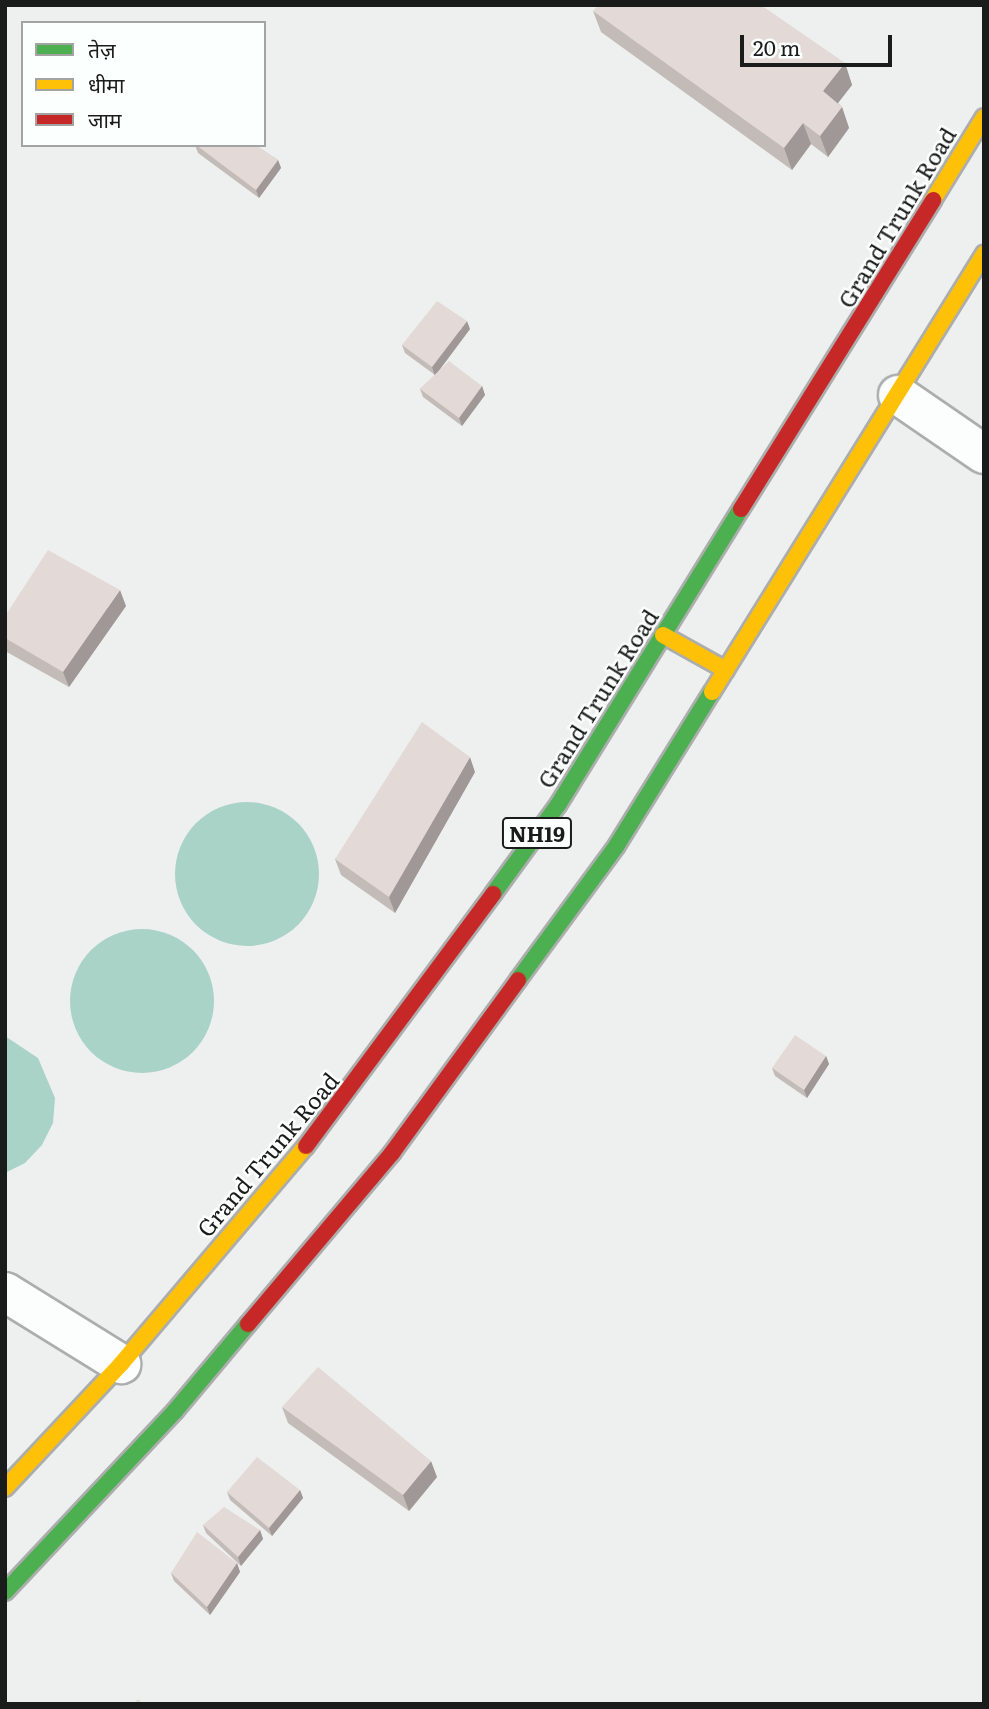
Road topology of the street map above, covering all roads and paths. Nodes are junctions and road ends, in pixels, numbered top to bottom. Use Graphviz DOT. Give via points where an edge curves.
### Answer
graph roads {
  1 [pos="984,117"];
  2 [pos="984,254"];
  3 [pos="898,395"];
  4 [pos="984,454"];
  5 [pos="663,635"];
  6 [pos="726,670"];
  7 [pos="5,1293"];
  8 [pos="121,1364"];
  9 [pos="5,1489"];
  10 [pos="5,1592"];
  1 -- 5 [label="highway, Grand Trunk Road / NH19"];
  2 -- 3 [label="highway, NH19"];
  3 -- 4 [label="street"];
  3 -- 6 [label="highway, NH19"];
  5 -- 6 [label="highway"];
  5 -- 8 [label="highway, Grand Trunk Road / NH19" via="558,805 337,1109"];
  6 -- 10 [label="highway, NH19" via="617,845 392,1153 175,1411"];
  7 -- 8 [label="street"];
  8 -- 9 [label="highway, Grand Trunk Road / NH19"];
}
